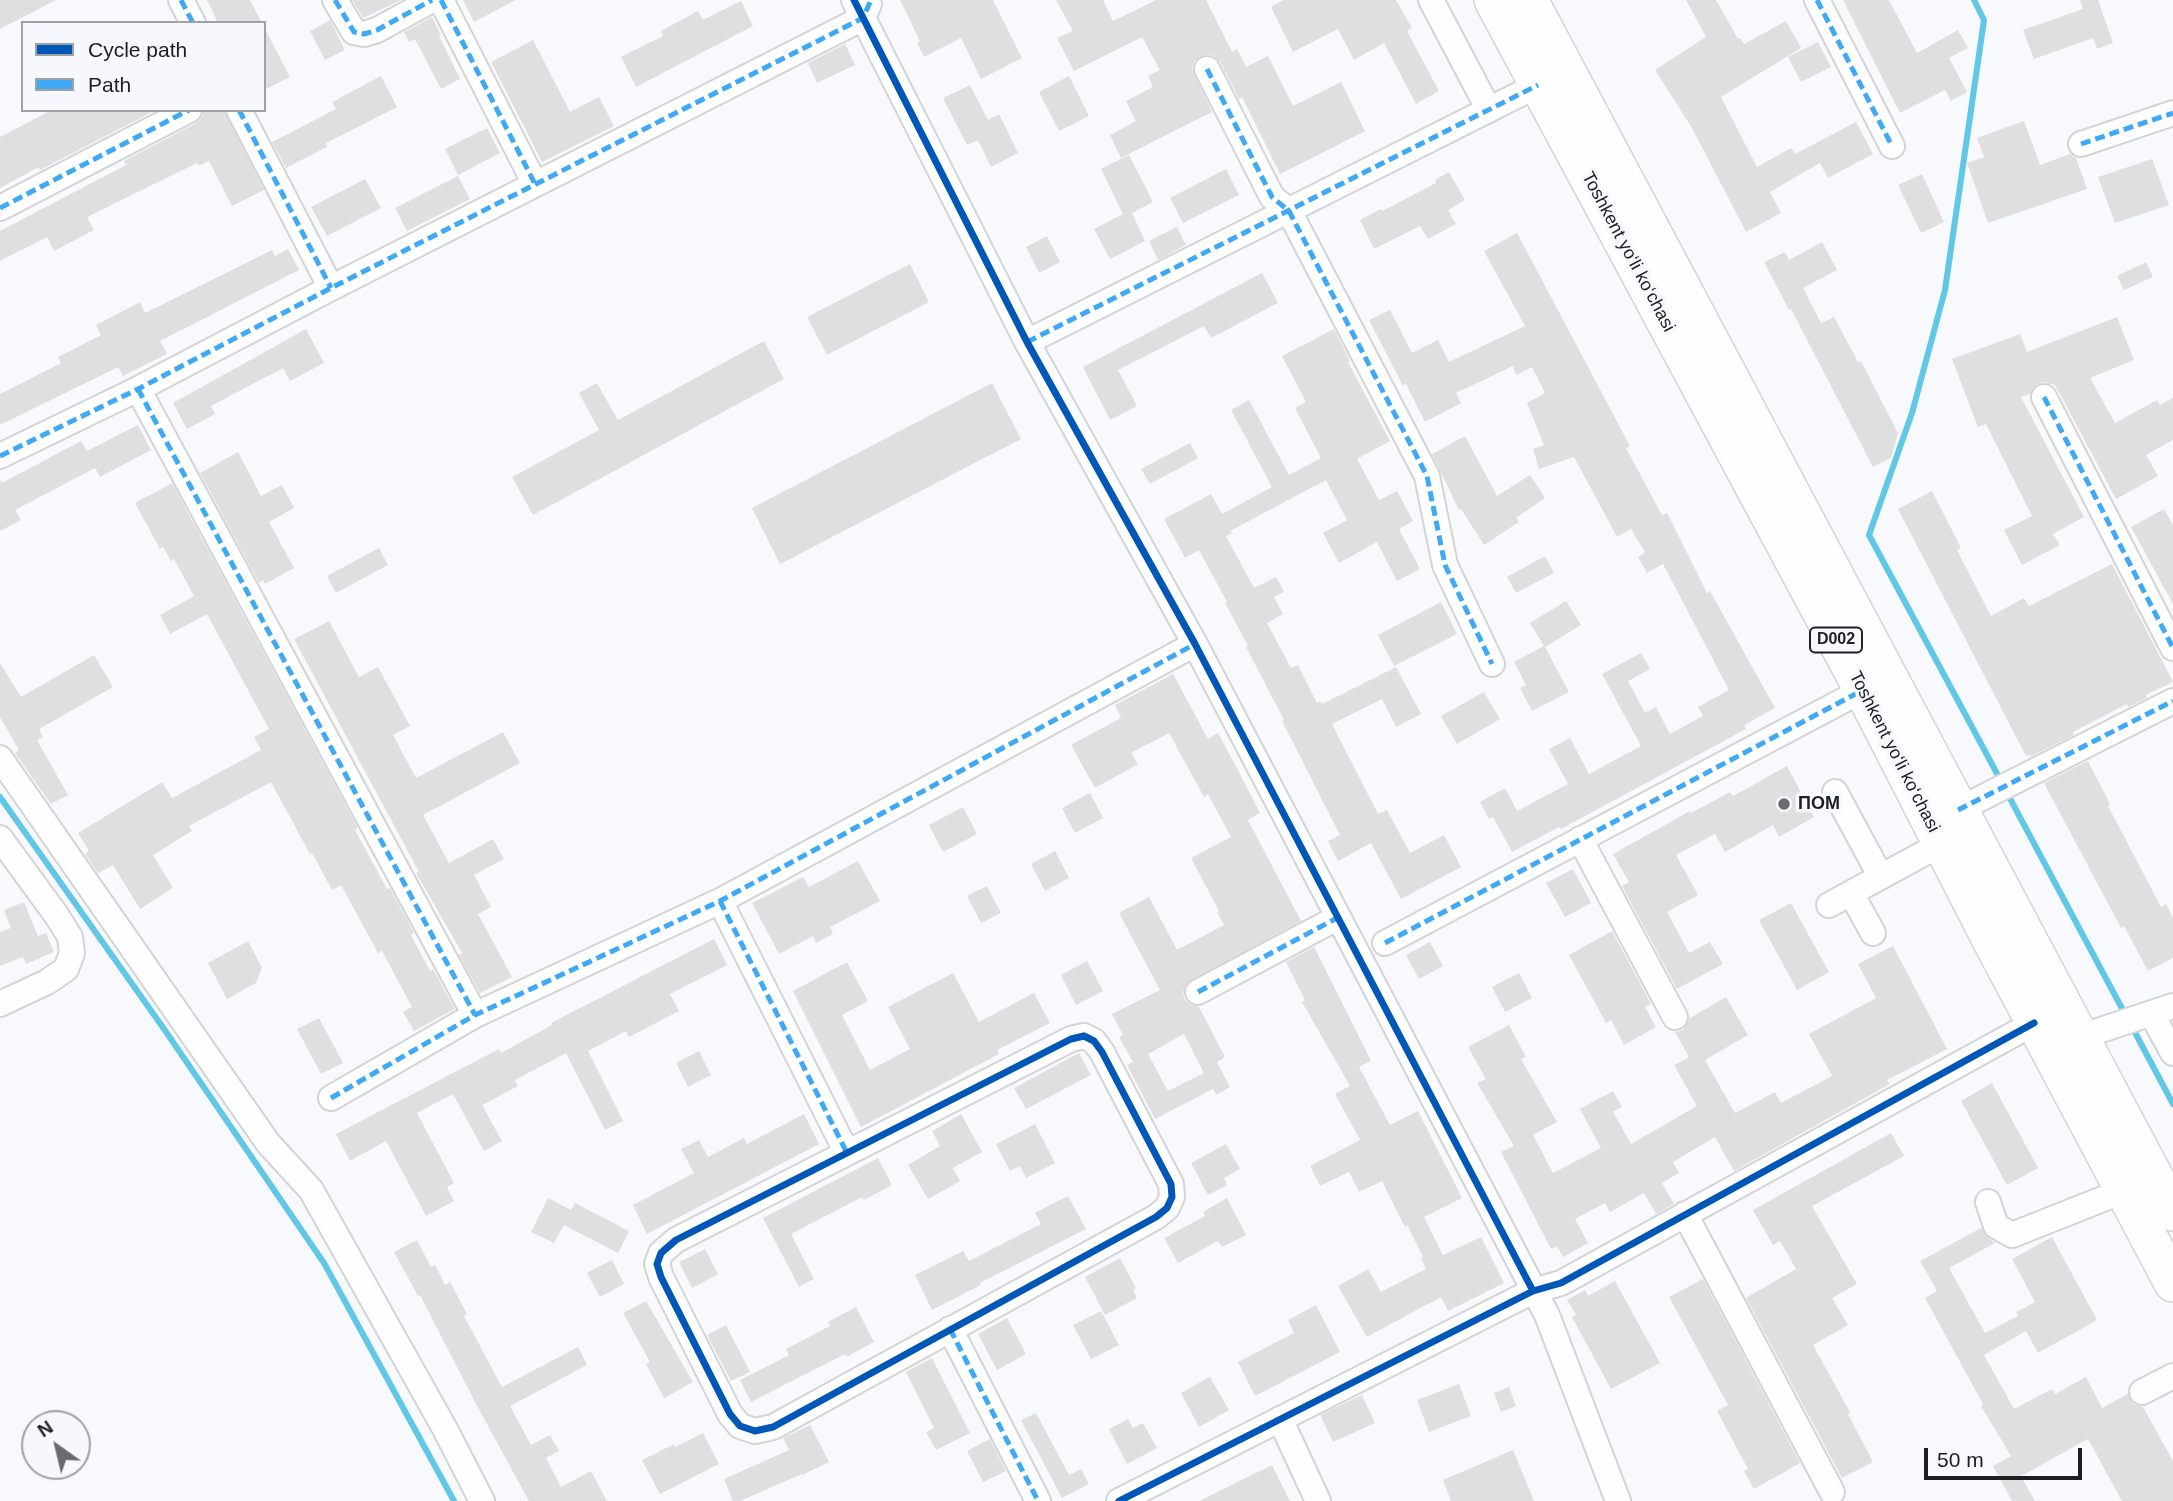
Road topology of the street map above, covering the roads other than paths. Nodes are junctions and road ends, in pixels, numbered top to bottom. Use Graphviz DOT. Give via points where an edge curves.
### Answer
graph roads {
  1 [pos="181,0"];
  2 [pos="335,0"];
  3 [pos="432,0"];
  4 [pos="441,0"];
  5 [pos="1431,0"];
  6 [pos="1493,0"];
  7 [pos="1529,0"];
  8 [pos="1817,0"];
  9 [pos="862,6"];
  10 [pos="192,21"];
  11 [pos="1207,69"];
  12 [pos="1538,85"];
  13 [pos="1489,110"];
  14 [pos="185,112"];
  15 [pos="240,112"];
  16 [pos="2173,113"];
  17 [pos="2081,144"];
  18 [pos="1892,146"];
  19 [pos="535,184"];
  20 [pos="0,208"];
  21 [pos="1289,211"];
  22 [pos="331,288"];
  23 [pos="1027,342"];
  24 [pos="1712,376"];
  25 [pos="138,390"];
  26 [pos="2043,397"];
  27 [pos="0,456"];
  28 [pos="1195,644"];
  29 [pos="2173,648"];
  30 [pos="1492,664"];
  31 [pos="1863,690"];
  32 [pos="2173,701"];
  33 [pos="0,758"];
  34 [pos="1835,792"];
  35 [pos="1958,810"];
  36 [pos="0,838"];
  37 [pos="1580,839"];
  38 [pos="1941,844"];
  39 [pos="1881,877"];
  40 [pos="1851,893"];
  41 [pos="720,901"];
  42 [pos="1829,905"];
  43 [pos="1337,918"];
  44 [pos="1873,933"];
  45 [pos="1385,943"];
  46 [pos="1198,992"];
  47 [pos="0,1004"];
  48 [pos="475,1015"];
  49 [pos="2145,1015"];
  50 [pos="1675,1017"];
  51 [pos="2034,1023"];
  52 [pos="2080,1037"];
  53 [pos="2173,1053"];
  54 [pos="331,1098"];
  55 [pos="847,1153"];
  56 [pos="2123,1191"];
  57 [pos="1988,1202"];
  58 [pos="2173,1212"];
  59 [pos="1685,1214"];
  60 [pos="2173,1283"];
  61 [pos="1533,1291"];
  62 [pos="950,1329"];
  63 [pos="2173,1376"];
  64 [pos="2142,1392"];
  65 [pos="1280,1419"];
  66 [pos="1832,1492"];
  67 [pos="482,1501"];
  68 [pos="1038,1501"];
  69 [pos="1119,1501"];
  70 [pos="1318,1501"];
  71 [pos="1618,1501"];
  1 -- 10 [label="street"];
  2 -- 3 [label="street" via="354,32 364,34"];
  4 -- 19 [label="street"];
  5 -- 13 [label="street"];
  6 -- 12 [label="highway, Toshkent yo‘li ko‘chasi / D002"];
  7 -- 24 [label="highway, Toshkent yo‘li ko‘chasi / D002"];
  8 -- 18 [label="street"];
  9 -- 19 [label="street"];
  9 -- 23 [label="street"];
  11 -- 21 [label="street" via="1272,197"];
  12 -- 13 [label="street"];
  12 -- 24 [label="highway, Toshkent yo‘li ko‘chasi / D002"];
  13 -- 21 [label="street"];
  14 -- 20 [label="street"];
  15 -- 22 [label="street"];
  16 -- 17 [label="street"];
  19 -- 22 [label="street"];
  21 -- 23 [label="street"];
  21 -- 30 [label="street" via="1427,475 1445,565"];
  22 -- 25 [label="street"];
  23 -- 28 [label="street"];
  24 -- 31 [label="highway, Toshkent yo‘li ko‘chasi / D002"];
  24 -- 35 [label="highway, Toshkent yo‘li ko‘chasi / D002"];
  25 -- 27 [label="street"];
  25 -- 48 [label="street"];
  26 -- 29 [label="street"];
  28 -- 41 [label="street"];
  28 -- 43 [label="street"];
  31 -- 37 [label="street"];
  31 -- 38 [label="highway, Toshkent yo‘li ko‘chasi / D002"];
  32 -- 35 [label="street"];
  33 -- 67 [label="street" via="268,1143 311,1190"];
  34 -- 39 [label="street"];
  35 -- 52 [label="highway, Toshkent yo‘li ko‘chasi / D002"];
  36 -- 47 [label="street" via="57,916 70,937 72,953 66,969"];
  37 -- 45 [label="street"];
  37 -- 50 [label="street"];
  38 -- 39 [label="street"];
  38 -- 51 [label="highway, Toshkent yo‘li ko‘chasi / D002"];
  39 -- 40 [label="street"];
  40 -- 42 [label="street"];
  40 -- 44 [label="street"];
  41 -- 48 [label="street"];
  41 -- 55 [label="street"];
  43 -- 46 [label="street"];
  43 -- 61 [label="street"];
  48 -- 54 [label="street"];
  49 -- 52 [label="street"];
  49 -- 53 [label="street"];
  51 -- 56 [label="highway, Toshkent yo‘li ko‘chasi / D002"];
  51 -- 59 [label="street"];
  52 -- 58 [label="highway, Toshkent yo‘li ko‘chasi / D002"];
  55 -- 62 [label="street" via="676,1240 661,1253 657,1264 661,1277 730,1414 740,1426 755,1432 773,1427"];
  55 -- 62 [label="street" via="1071,1039 1084,1035 1102,1052 1171,1184 1167,1208"];
  56 -- 57 [label="street" via="2012,1235 1996,1226"];
  56 -- 60 [label="highway, Toshkent yo‘li ko‘chasi / D002"];
  59 -- 61 [label="street" via="1561,1283"];
  59 -- 66 [label="street"];
  61 -- 65 [label="street"];
  61 -- 71 [label="street" via="1547,1315"];
  62 -- 68 [label="street"];
  63 -- 64 [label="street"];
  65 -- 69 [label="street"];
  65 -- 70 [label="street"];
}
